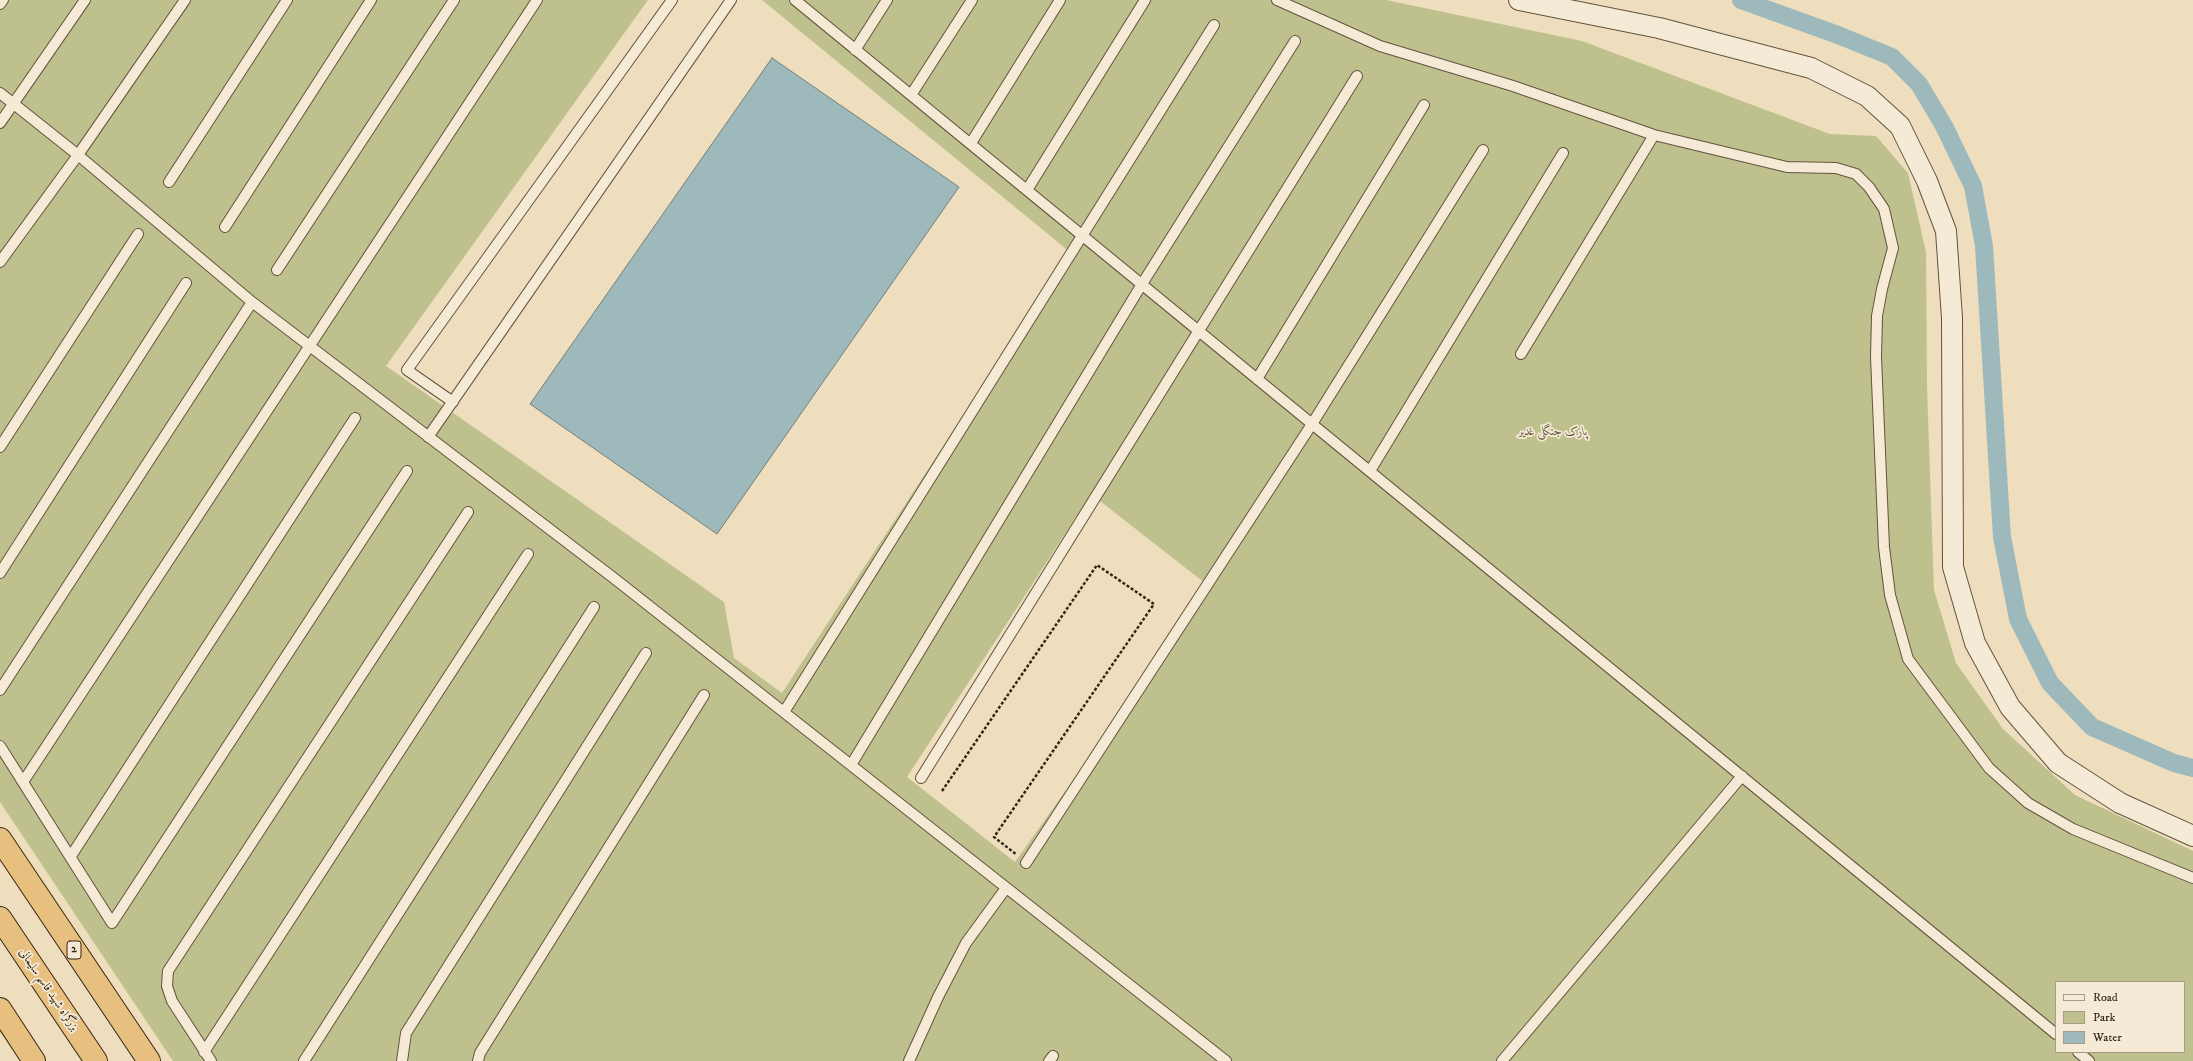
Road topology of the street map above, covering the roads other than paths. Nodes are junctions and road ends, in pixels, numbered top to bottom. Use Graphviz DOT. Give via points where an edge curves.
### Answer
graph roads {
  1 [pos="3,0"];
  2 [pos="85,0"];
  3 [pos="185,0"];
  4 [pos="287,0"];
  5 [pos="371,0"];
  6 [pos="454,0"];
  7 [pos="537,0"];
  8 [pos="672,0"];
  9 [pos="731,0"];
  10 [pos="887,0"];
  11 [pos="972,0"];
  12 [pos="1060,0"];
  13 [pos="1145,0"];
  14 [pos="1277,0"];
  15 [pos="1519,0"];
  16 [pos="798,1"];
  17 [pos="0,4"];
  18 [pos="1214,25"];
  19 [pos="1295,41"];
  20 [pos="855,50"];
  21 [pos="1358,76"];
  22 [pos="0,93"];
  23 [pos="911,95"];
  24 [pos="14,104"];
  25 [pos="1424,105"];
  26 [pos="0,123"];
  27 [pos="1654,135"];
  28 [pos="971,144"];
  29 [pos="1483,150"];
  30 [pos="1563,153"];
  31 [pos="78,155"];
  32 [pos="169,182"];
  33 [pos="1027,190"];
  34 [pos="225,227"];
  35 [pos="138,234"];
  36 [pos="1082,235"];
  37 [pos="0,262"];
  38 [pos="277,270"];
  39 [pos="186,283"];
  40 [pos="1142,284"];
  41 [pos="252,302"];
  42 [pos="1200,332"];
  43 [pos="310,348"];
  44 [pos="1521,354"];
  45 [pos="1258,379"];
  46 [pos="453,402"];
  47 [pos="355,418"];
  48 [pos="1312,424"];
  49 [pos="428,437"];
  50 [pos="0,447"];
  51 [pos="407,471"];
  52 [pos="1370,471"];
  53 [pos="468,512"];
  54 [pos="528,554"];
  55 [pos="0,574"];
  56 [pos="594,607"];
  57 [pos="646,653"];
  58 [pos="0,690"];
  59 [pos="704,695"];
  60 [pos="784,712"];
  61 [pos="0,746"];
  62 [pos="851,765"];
  63 [pos="1742,776"];
  64 [pos="921,778"];
  65 [pos="23,782"];
  66 [pos="2193,836"];
  67 [pos="0,839"];
  68 [pos="70,856"];
  69 [pos="1026,863"];
  70 [pos="2193,878"];
  71 [pos="1006,888"];
  72 [pos="0,918"];
  73 [pos="0,1009"];
  74 [pos="2055,1033"];
  75 [pos="204,1052"];
  76 [pos="2079,1053"];
  77 [pos="34,1061"];
  78 [pos="96,1061"];
  79 [pos="149,1061"];
  80 [pos="210,1061"];
  81 [pos="304,1061"];
  82 [pos="402,1061"];
  83 [pos="478,1061"];
  84 [pos="909,1061"];
  85 [pos="1226,1061"];
  86 [pos="1502,1061"];
  87 [pos="2089,1061"];
  1 -- 17 [label="lane"];
  2 -- 24 [label="lane"];
  3 -- 31 [label="lane"];
  4 -- 32 [label="lane"];
  5 -- 34 [label="lane"];
  6 -- 38 [label="lane"];
  7 -- 43 [label="lane"];
  8 -- 46 [label="lane" via="407,370"];
  9 -- 46 [label="lane"];
  10 -- 20 [label="lane"];
  11 -- 23 [label="lane"];
  12 -- 28 [label="lane"];
  13 -- 33 [label="lane"];
  14 -- 27 [label="lane" via="1380,46 1513,86"];
  15 -- 66 [label="street" via="1659,28 1811,68 1866,96 1900,126 1927,181 1946,231 1952,318 1953,567 1975,643 2010,707 2058,763 2120,803"];
  16 -- 20 [label="lane"];
  18 -- 36 [label="lane"];
  19 -- 40 [label="lane"];
  20 -- 23 [label="lane"];
  21 -- 42 [label="lane"];
  22 -- 24 [label="lane"];
  23 -- 28 [label="lane"];
  24 -- 26 [label="lane"];
  24 -- 31 [label="lane"];
  25 -- 45 [label="lane"];
  27 -- 44 [label="lane"];
  27 -- 70 [label="lane" via="1787,167 1846,169 1856,174 1869,187 1884,209 1893,248 1877,316 1876,357 1885,554 1890,595 1908,658 1989,768 2028,803 2073,829"];
  28 -- 33 [label="lane"];
  29 -- 48 [label="lane"];
  30 -- 52 [label="lane"];
  31 -- 37 [label="lane"];
  31 -- 41 [label="lane"];
  33 -- 36 [label="lane"];
  35 -- 50 [label="lane"];
  36 -- 40 [label="lane"];
  36 -- 60 [label="lane"];
  39 -- 55 [label="lane"];
  40 -- 42 [label="lane"];
  40 -- 62 [label="lane"];
  41 -- 43 [label="lane"];
  41 -- 58 [label="lane"];
  42 -- 45 [label="lane"];
  42 -- 64 [label="lane"];
  43 -- 49 [label="lane"];
  43 -- 65 [label="lane"];
  45 -- 48 [label="lane"];
  46 -- 49 [label="lane"];
  47 -- 68 [label="lane"];
  48 -- 52 [label="lane"];
  48 -- 69 [label="lane"];
  49 -- 60 [label="lane"];
  51 -- 68 [label="lane" via="112,922"];
  52 -- 63 [label="lane"];
  53 -- 75 [label="lane" via="168,971 167,986 172,1001"];
  54 -- 75 [label="lane"];
  56 -- 81 [label="lane"];
  57 -- 82 [label="lane" via="406,1033"];
  59 -- 83 [label="lane" via="480,1053"];
  60 -- 62 [label="lane"];
  61 -- 65 [label="lane"];
  62 -- 71 [label="lane"];
  63 -- 74 [label="lane"];
  63 -- 86 [label="lane"];
  65 -- 68 [label="lane"];
  67 -- 79 [label="highway, 2"];
  71 -- 84 [label="lane" via="966,943"];
  71 -- 85 [label="lane"];
  72 -- 78 [label="highway, بزرگراه شهید قاسم سلیمانی"];
  73 -- 77 [label="highway"];
  75 -- 80 [label="lane"];
  76 -- 87 [label="lane"];
}
